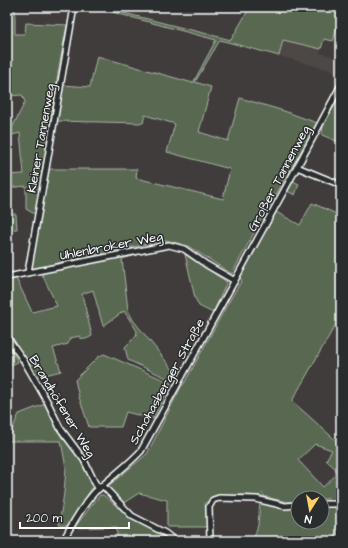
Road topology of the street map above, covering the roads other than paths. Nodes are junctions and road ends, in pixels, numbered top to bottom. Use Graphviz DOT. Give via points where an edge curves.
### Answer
graph roads {
  1 [pos="74,7"];
  2 [pos="341,85"];
  3 [pos="297,167"];
  4 [pos="341,185"];
  5 [pos="28,272"];
  6 [pos="7,277"];
  7 [pos="234,281"];
  8 [pos="7,337"];
  9 [pos="101,487"];
  10 [pos="330,504"];
  11 [pos="341,504"];
  12 [pos="290,506"];
  13 [pos="63,541"];
  14 [pos="175,541"];
  15 [pos="210,541"];
  1 -- 5 [label="street, Kleiner Tannenweg"];
  2 -- 3 [label="street, Großer Tannenweg"];
  3 -- 4 [label="street"];
  3 -- 7 [label="street, Großer Tannenweg"];
  5 -- 6 [label="street, Uhlenbroker Weg"];
  5 -- 7 [label="street, Uhlenbroker Weg" via="168,245 184,249"];
  7 -- 9 [label="street, Schohasberger Straße" via="141,451"];
  8 -- 9 [label="street, Brandhöfener Weg" via="24,361 60,428 84,460 95,483"];
  9 -- 13 [label="street, Schohasberger Straße" via="86,503"];
  9 -- 14 [label="street, Brandhöfener Weg" via="132,516 165,532"];
  10 -- 11 [label="street"];
  12 -- 15 [label="street" via="256,499 213,500 209,507"];
}
